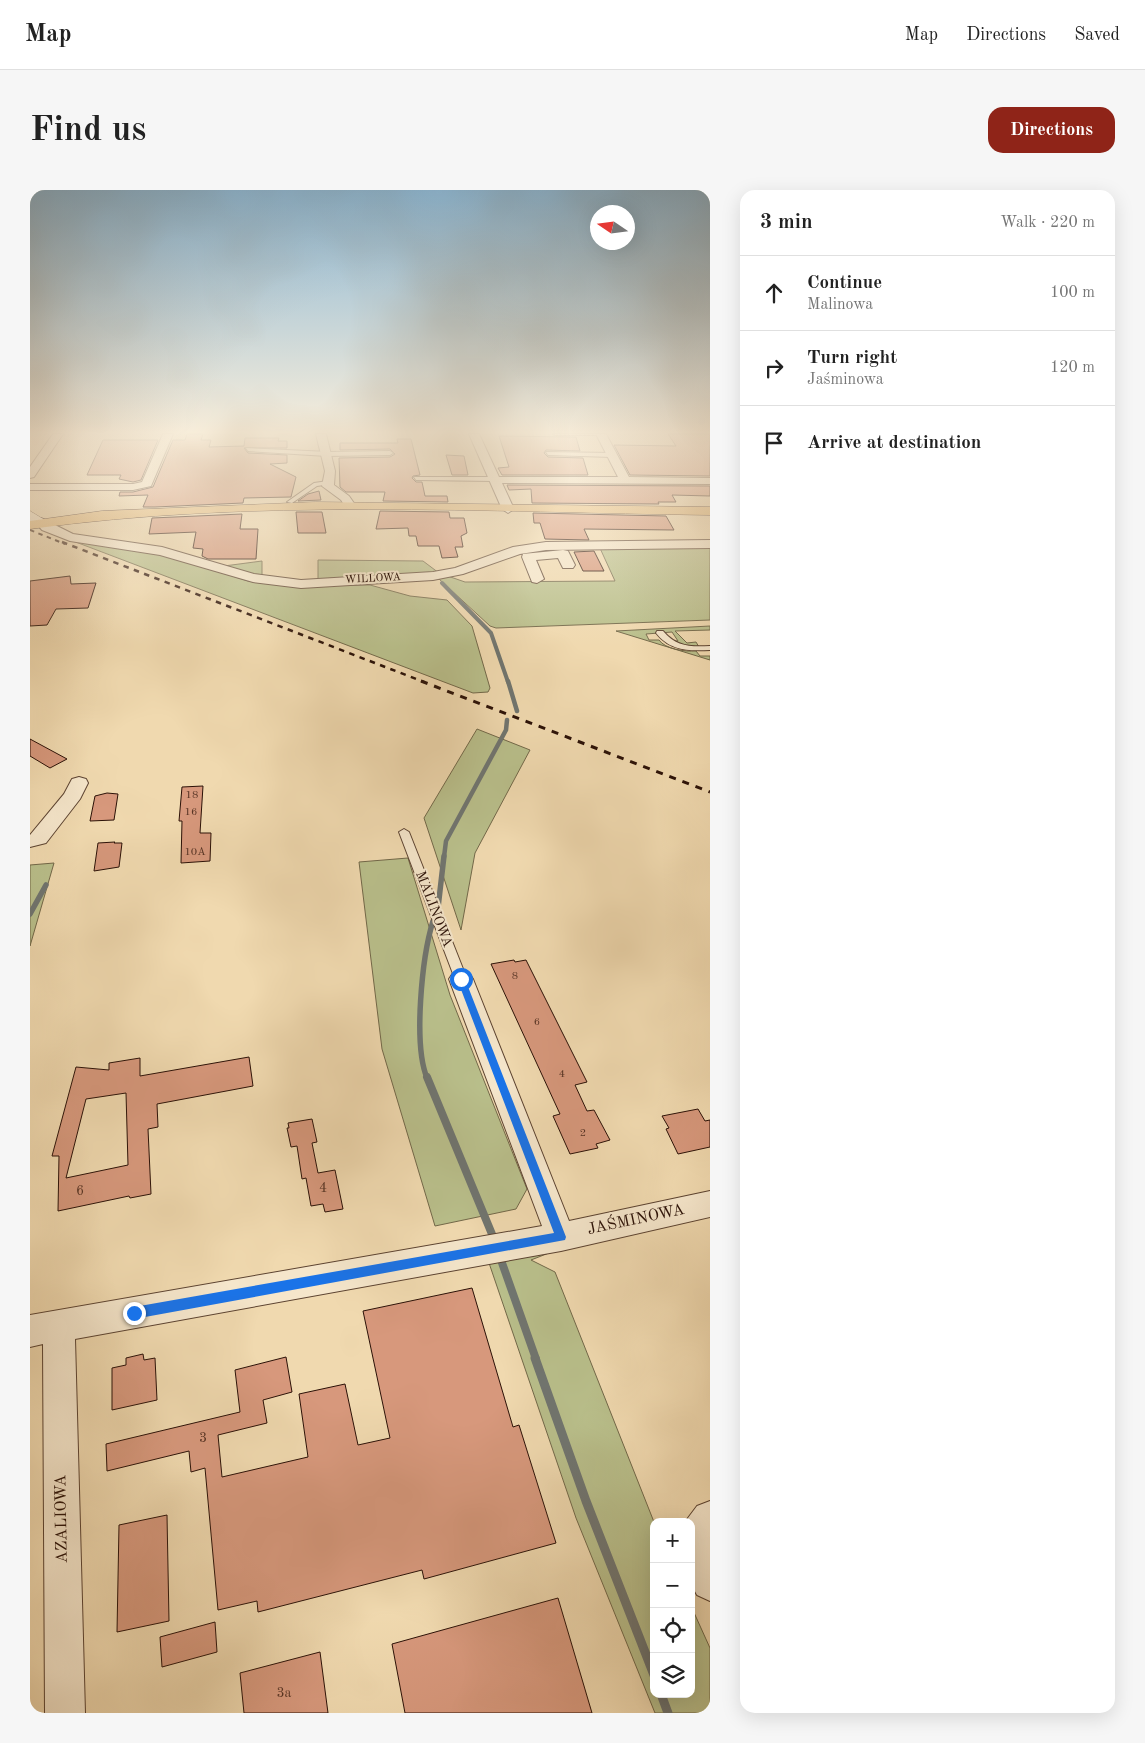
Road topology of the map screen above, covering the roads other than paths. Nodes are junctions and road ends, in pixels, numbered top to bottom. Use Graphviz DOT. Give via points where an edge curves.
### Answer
graph roads {
  1 [pos="506,505"];
  2 [pos="350,506"];
  3 [pos="508,509"];
  4 [pos="710,511"];
  5 [pos="34,521"];
  6 [pos="710,544"];
  7 [pos="563,555"];
  8 [pos="537,578"];
  9 [pos="660,633"];
  10 [pos="710,648"];
  11 [pos="79,782"];
  12 [pos="404,832"];
  13 [pos="30,841"];
  14 [pos="461,979"];
  15 [pos="710,1204"];
  16 [pos="561,1237"];
  17 [pos="45,1328"];
  18 [pos="710,1519"];
  19 [pos="710,1582"];
  20 [pos="65,1713"];
  1 -- 3 [label="street"];
  2 -- 3 [label="main road"];
  2 -- 5 [label="main road" via="286,506"];
  3 -- 4 [label="main road"];
  5 -- 7 [label="street, WILLOWA" via="70,537 162,551 284,584 433,576 458,571 518,550"];
  6 -- 7 [label="street, WILLOWA" via="584,548"];
  7 -- 8 [label="street" via="528,557"];
  9 -- 10 [label="lane" via="666,643 688,650"];
  11 -- 13 [label="street" via="73,795 39,839"];
  12 -- 14 [label="lane, MALINOWA"];
  14 -- 16 [label="street, MALINOWA"];
  15 -- 16 [label="street, JAŚMINOWA"];
  16 -- 17 [label="street, JAŚMINOWA"];
  17 -- 20 [label="street, AZALIOWA"];
  18 -- 19 [label="street" via="699,1532 694,1548"];
}
